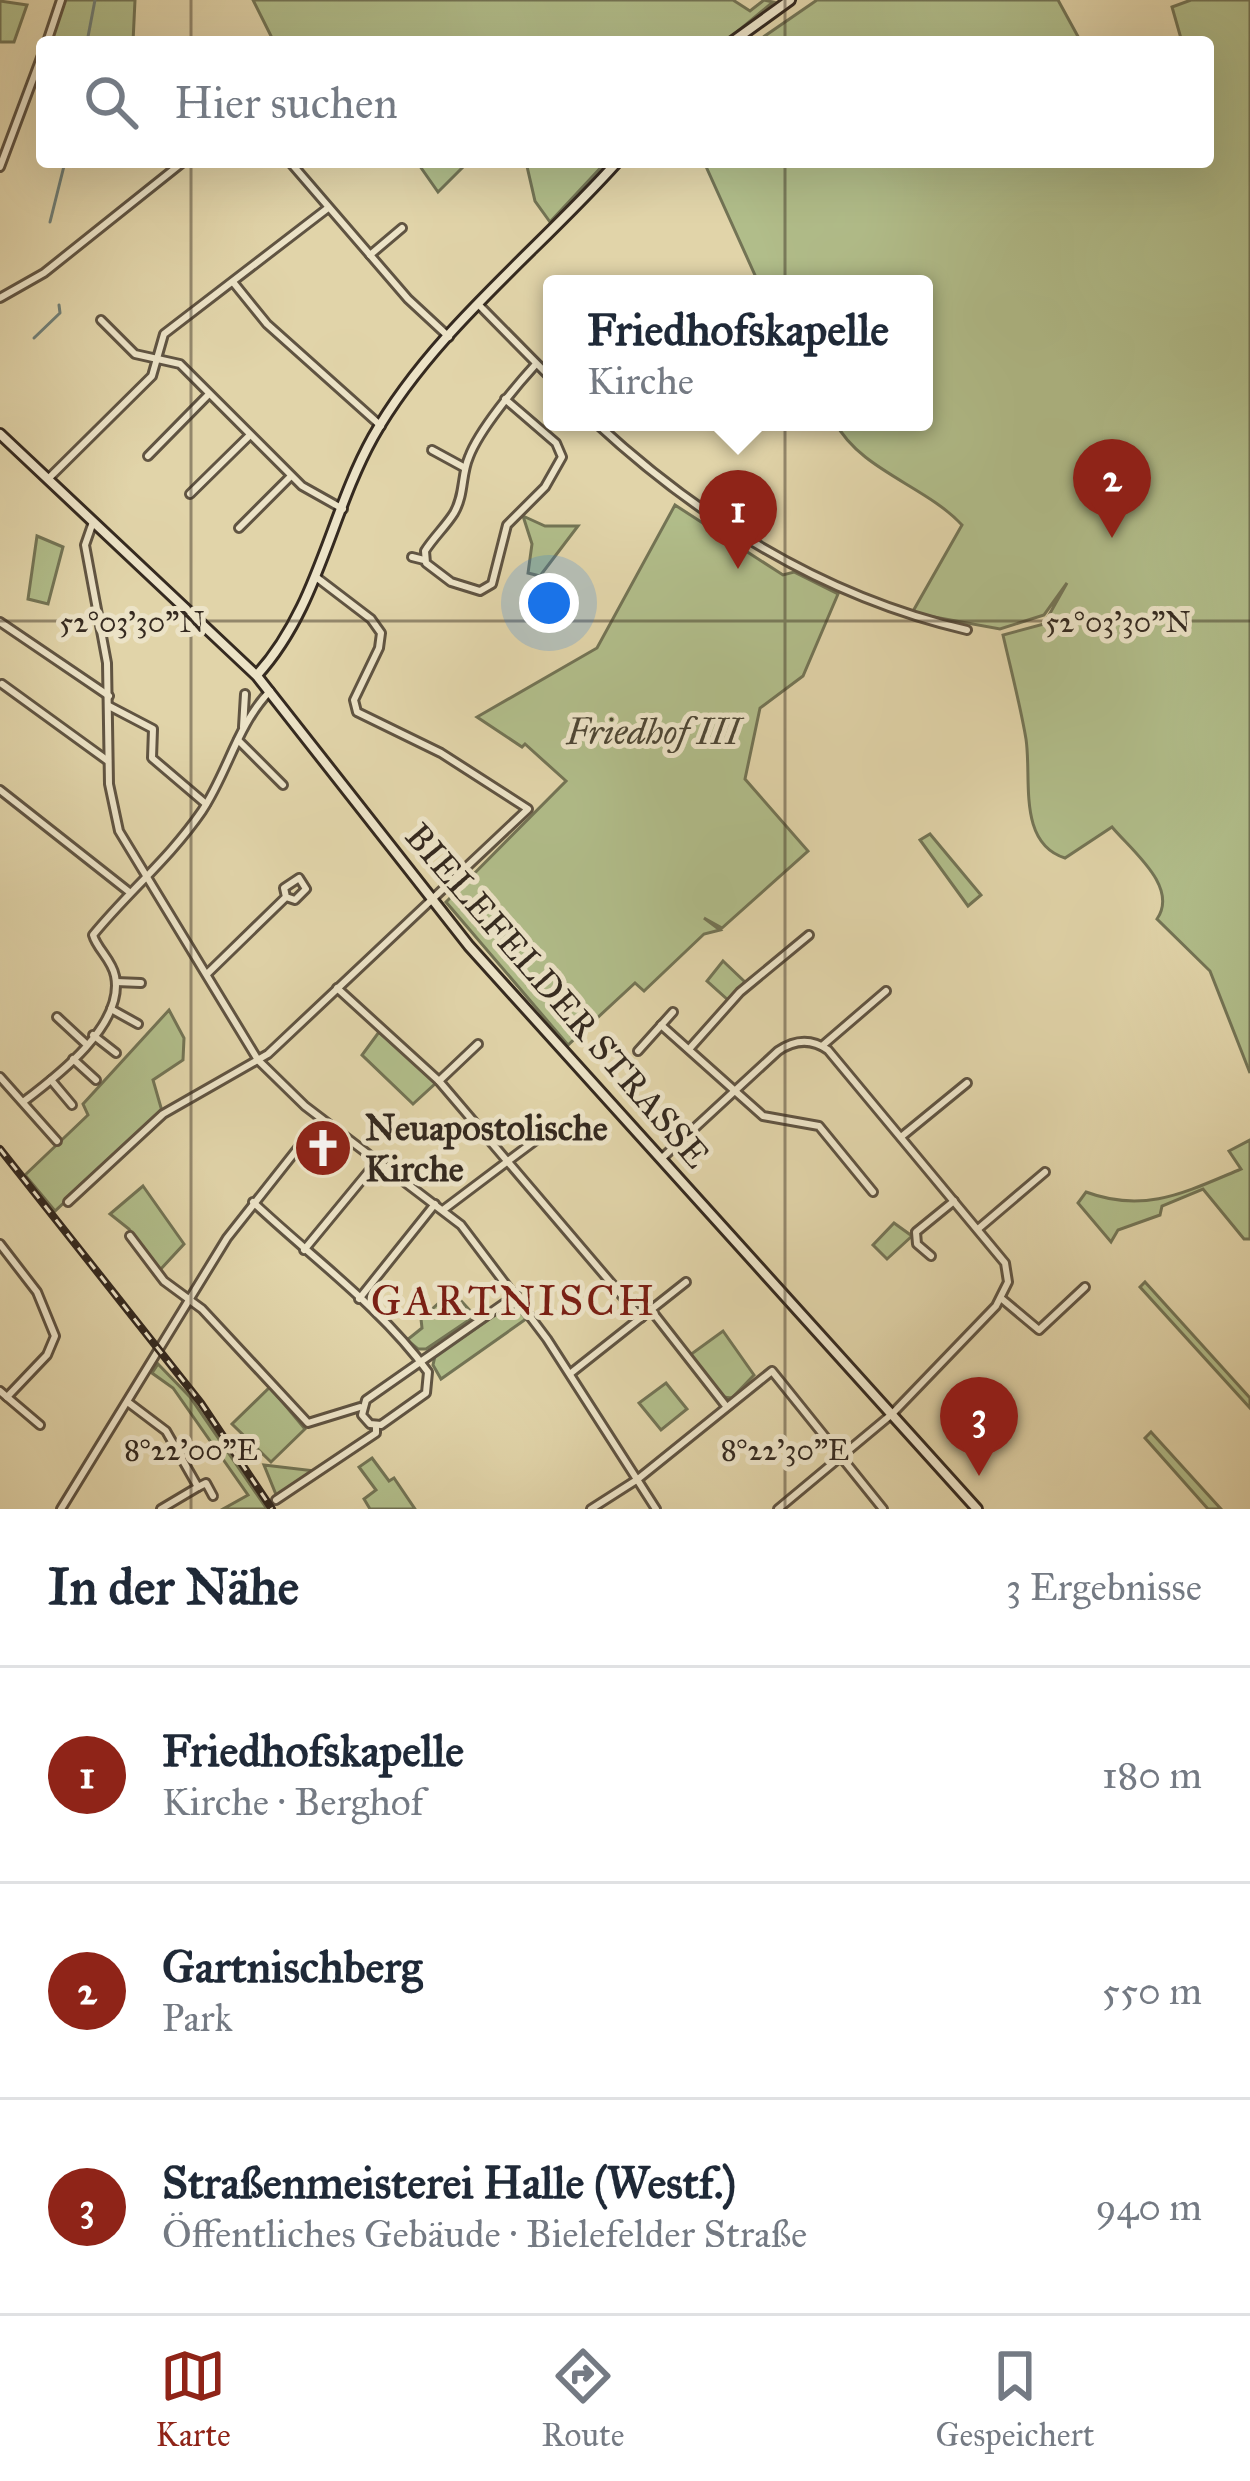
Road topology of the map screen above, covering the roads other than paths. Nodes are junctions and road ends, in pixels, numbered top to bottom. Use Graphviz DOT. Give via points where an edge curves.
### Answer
graph roads {
  1 [pos="61,0"];
  2 [pos="790,0"];
  3 [pos="48,36"];
  4 [pos="740,36"];
  5 [pos="36,71"];
  6 [pos="0,167"];
  7 [pos="175,168"];
  8 [pos="295,168"];
  9 [pos="611,168"];
  10 [pos="328,208"];
  11 [pos="402,227"];
  12 [pos="370,255"];
  13 [pos="233,282"];
  14 [pos="0,298"];
  15 [pos="478,305"];
  16 [pos="101,320"];
  17 [pos="449,337"];
  18 [pos="158,356"];
  19 [pos="536,364"];
  20 [pos="543,371"];
  21 [pos="209,394"];
  22 [pos="505,399"];
  23 [pos="381,426"];
  24 [pos="605,431"];
  25 [pos="1,433"];
  26 [pos="250,435"];
  27 [pos="432,450"];
  28 [pos="148,456"];
  29 [pos="466,468"];
  30 [pos="291,476"];
  31 [pos="50,477"];
  32 [pos="190,494"];
  33 [pos="343,508"];
  34 [pos="95,520"];
  35 [pos="239,528"];
  36 [pos="412,557"];
  37 [pos="424,560"];
  38 [pos="316,577"];
  39 [pos="0,622"];
  40 [pos="967,630"];
  41 [pos="257,676"];
  42 [pos="2,684"];
  43 [pos="271,691"];
  44 [pos="244,694"];
  45 [pos="109,696"];
  46 [pos="110,706"];
  47 [pos="243,727"];
  48 [pos="238,740"];
  49 [pos="108,760"];
  50 [pos="283,785"];
  51 [pos="0,790"];
  52 [pos="206,804"];
  53 [pos="150,874"];
  54 [pos="128,891"];
  55 [pos="286,897"];
  56 [pos="434,901"];
  57 [pos="809,935"];
  58 [pos="208,974"];
  59 [pos="116,982"];
  60 [pos="141,983"];
  61 [pos="337,988"];
  62 [pos="886,991"];
  63 [pos="111,1009"];
  64 [pos="673,1012"];
  65 [pos="57,1017"];
  66 [pos="138,1024"];
  67 [pos="661,1025"];
  68 [pos="93,1035"];
  69 [pos="86,1044"];
  70 [pos="478,1044"];
  71 [pos="822,1046"];
  72 [pos="691,1047"];
  73 [pos="638,1051"];
  74 [pos="116,1053"];
  75 [pos="73,1059"];
  76 [pos="258,1060"];
  77 [pos="0,1077"];
  78 [pos="96,1080"];
  79 [pos="51,1081"];
  80 [pos="439,1081"];
  81 [pos="967,1083"];
  82 [pos="733,1092"];
  83 [pos="23,1102"];
  84 [pos="72,1105"];
  85 [pos="322,1118"];
  86 [pos="540,1137"];
  87 [pos="902,1137"];
  88 [pos="57,1141"];
  89 [pos="379,1159"];
  90 [pos="661,1159"];
  91 [pos="510,1161"];
  92 [pos="1046,1172"];
  93 [pos="873,1192"];
  94 [pos="954,1201"];
  95 [pos="68,1202"];
  96 [pos="253,1202"];
  97 [pos="435,1204"];
  98 [pos="443,1210"];
  99 [pos="978,1229"];
  100 [pos="130,1236"];
  101 [pos="0,1244"];
  102 [pos="304,1250"];
  103 [pos="931,1256"];
  104 [pos="686,1282"];
  105 [pos="1085,1287"];
  106 [pos="516,1295"];
  107 [pos="1002,1299"];
  108 [pos="189,1300"];
  109 [pos="358,1300"];
  110 [pos="652,1310"];
  111 [pos="641,1318"];
  112 [pos="421,1361"];
  113 [pos="571,1373"];
  114 [pos="3,1394"];
  115 [pos="130,1403"];
  116 [pos="361,1407"];
  117 [pos="727,1408"];
  118 [pos="892,1414"];
  119 [pos="40,1425"];
  120 [pos="376,1426"];
  121 [pos="840,1459"];
  122 [pos="638,1479"];
  123 [pos="198,1487"];
  124 [pos="213,1496"];
  125 [pos="276,1499"];
  126 [pos="783,1508"];
  127 [pos="61,1509"];
  128 [pos="160,1509"];
  129 [pos="591,1509"];
  130 [pos="656,1509"];
  131 [pos="883,1509"];
  132 [pos="977,1509"];
  1 -- 3 [label="street"];
  2 -- 4 [label="street"];
  5 -- 6 [label="street"];
  7 -- 14 [label="street" via="44,273"];
  8 -- 10 [label="street"];
  9 -- 15 [label="street"];
  10 -- 12 [label="street"];
  10 -- 13 [label="street"];
  11 -- 12 [label="street"];
  12 -- 17 [label="street"];
  13 -- 18 [label="street" via="164,334"];
  13 -- 23 [label="street" via="267,324"];
  15 -- 17 [label="street"];
  15 -- 19 [label="street"];
  16 -- 18 [label="street" via="135,354"];
  17 -- 23 [label="street"];
  18 -- 21 [label="street" via="180,364"];
  18 -- 31 [label="street" via="152,376"];
  19 -- 20 [label="street"];
  19 -- 22 [label="street"];
  21 -- 26 [label="street"];
  21 -- 28 [label="street"];
  22 -- 29 [label="street"];
  22 -- 37 [label="street" via="559,446 556,471 507,525 485,590 451,582"];
  23 -- 33 [label="street"];
  24 -- 40 [label="street" via="681,496 801,571 890,612"];
  25 -- 31 [label="street, BIELEFELDER STRASSE"];
  26 -- 30 [label="street"];
  26 -- 32 [label="street"];
  27 -- 29 [label="street"];
  29 -- 37 [label="street" via="457,507"];
  30 -- 33 [label="street"];
  30 -- 35 [label="street"];
  31 -- 34 [label="street, BIELEFELDER STRASSE"];
  33 -- 38 [label="street"];
  34 -- 41 [label="street, BIELEFELDER STRASSE"];
  34 -- 45 [label="street" via="86,544"];
  36 -- 37 [label="street"];
  38 -- 41 [label="street"];
  38 -- 56 [label="street" via="381,633 353,700 357,712 528,809"];
  39 -- 45 [label="street"];
  41 -- 43 [label="street, BIELEFELDER STRASSE"];
  42 -- 49 [label="street"];
  43 -- 47 [label="street"];
  43 -- 56 [label="street, BIELEFELDER STRASSE"];
  44 -- 47 [label="street"];
  45 -- 46 [label="street"];
  46 -- 49 [label="street"];
  46 -- 52 [label="street" via="153,729 152,758"];
  47 -- 48 [label="street"];
  48 -- 50 [label="street"];
  48 -- 52 [label="street"];
  49 -- 53 [label="street" via="119,832"];
  51 -- 54 [label="street"];
  52 -- 53 [label="street"];
  53 -- 54 [label="street"];
  53 -- 58 [label="street"];
  54 -- 59 [label="street" via="93,940"];
  55 -- 58 [label="street"];
  56 -- 61 [label="street"];
  56 -- 90 [label="street, BIELEFELDER STRASSE"];
  57 -- 72 [label="street" via="740,992"];
  58 -- 76 [label="street"];
  59 -- 60 [label="street"];
  59 -- 63 [label="street"];
  61 -- 76 [label="street"];
  61 -- 80 [label="street"];
  62 -- 71 [label="street"];
  63 -- 66 [label="street"];
  63 -- 68 [label="street"];
  64 -- 67 [label="street"];
  65 -- 69 [label="street"];
  67 -- 72 [label="street"];
  67 -- 73 [label="street"];
  68 -- 69 [label="street"];
  68 -- 74 [label="street"];
  69 -- 75 [label="street"];
  70 -- 80 [label="street"];
  71 -- 82 [label="street" via="785,1046"];
  71 -- 87 [label="street"];
  72 -- 82 [label="street"];
  75 -- 78 [label="street"];
  75 -- 79 [label="street"];
  76 -- 85 [label="street"];
  76 -- 95 [label="street" via="163,1114"];
  77 -- 83 [label="street"];
  79 -- 83 [label="street"];
  79 -- 84 [label="street"];
  80 -- 91 [label="street"];
  81 -- 87 [label="street"];
  82 -- 90 [label="street"];
  82 -- 93 [label="street" via="763,1116 819,1126"];
  83 -- 88 [label="street"];
  85 -- 89 [label="street"];
  85 -- 96 [label="street"];
  86 -- 91 [label="street"];
  87 -- 94 [label="street"];
  89 -- 97 [label="street"];
  89 -- 102 [label="street"];
  90 -- 118 [label="street, BIELEFELDER STRASSE"];
  91 -- 98 [label="street"];
  91 -- 111 [label="street"];
  92 -- 99 [label="street"];
  94 -- 99 [label="street"];
  94 -- 103 [label="street" via="916,1232"];
  96 -- 102 [label="street"];
  96 -- 108 [label="street"];
  97 -- 98 [label="street"];
  97 -- 109 [label="street"];
  98 -- 106 [label="street"];
  99 -- 107 [label="street" via="1005,1263"];
  100 -- 108 [label="street"];
  101 -- 114 [label="street" via="37,1292 55,1336 47,1355"];
  102 -- 109 [label="street"];
  104 -- 110 [label="street"];
  105 -- 107 [label="street" via="1039,1330"];
  106 -- 112 [label="street"];
  106 -- 113 [label="street"];
  107 -- 118 [label="street"];
  108 -- 115 [label="street"];
  108 -- 116 [label="street" via="308,1423"];
  109 -- 112 [label="street"];
  110 -- 111 [label="street"];
  110 -- 117 [label="street"];
  111 -- 113 [label="street"];
  112 -- 116 [label="street"];
  112 -- 120 [label="street" via="430,1377 426,1393"];
  113 -- 122 [label="street"];
  114 -- 119 [label="street"];
  115 -- 123 [label="street" via="166,1431"];
  115 -- 127 [label="street"];
  116 -- 120 [label="street"];
  117 -- 121 [label="street" via="772,1371"];
  117 -- 122 [label="street"];
  118 -- 121 [label="street"];
  118 -- 132 [label="street, BIELEFELDER STRASSE"];
  120 -- 125 [label="street"];
  121 -- 126 [label="street"];
  121 -- 131 [label="street"];
  122 -- 129 [label="street"];
  122 -- 130 [label="street"];
  123 -- 124 [label="street" via="206,1483"];
  123 -- 128 [label="street"];
}
